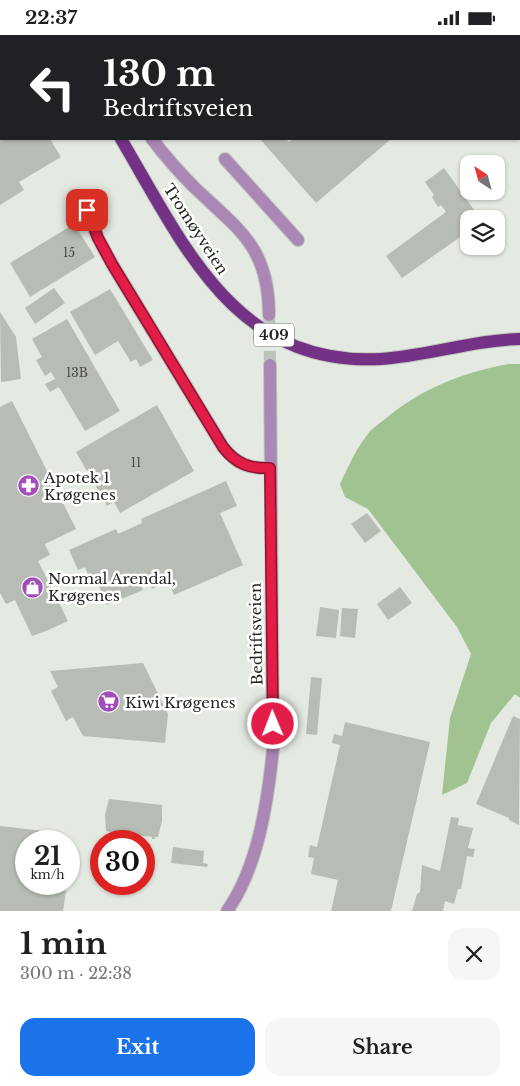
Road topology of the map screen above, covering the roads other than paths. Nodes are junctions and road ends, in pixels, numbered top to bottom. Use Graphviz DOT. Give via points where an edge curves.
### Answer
graph roads {
  1 [pos="122,140"];
  2 [pos="153,140"];
  3 [pos="225,159"];
  4 [pos="87,210"];
  5 [pos="298,240"];
  6 [pos="269,315"];
  7 [pos="520,339"];
  8 [pos="270,365"];
  9 [pos="270,468"];
  10 [pos="227,911"];
  1 -- 7 [label="main road, Tromøyveien / 409" via="204,274 231,305 276,336 320,353 360,359 409,356 477,343"];
  2 -- 6 [label="street" via="249,241 264,273"];
  3 -- 5 [label="street"];
  4 -- 9 [label="street" via="112,264 223,447 239,463 259,469"];
  8 -- 9 [label="street, Bedriftsveien"];
  9 -- 10 [label="street, Bedriftsveien" via="273,724 270,773 255,853"];
}
